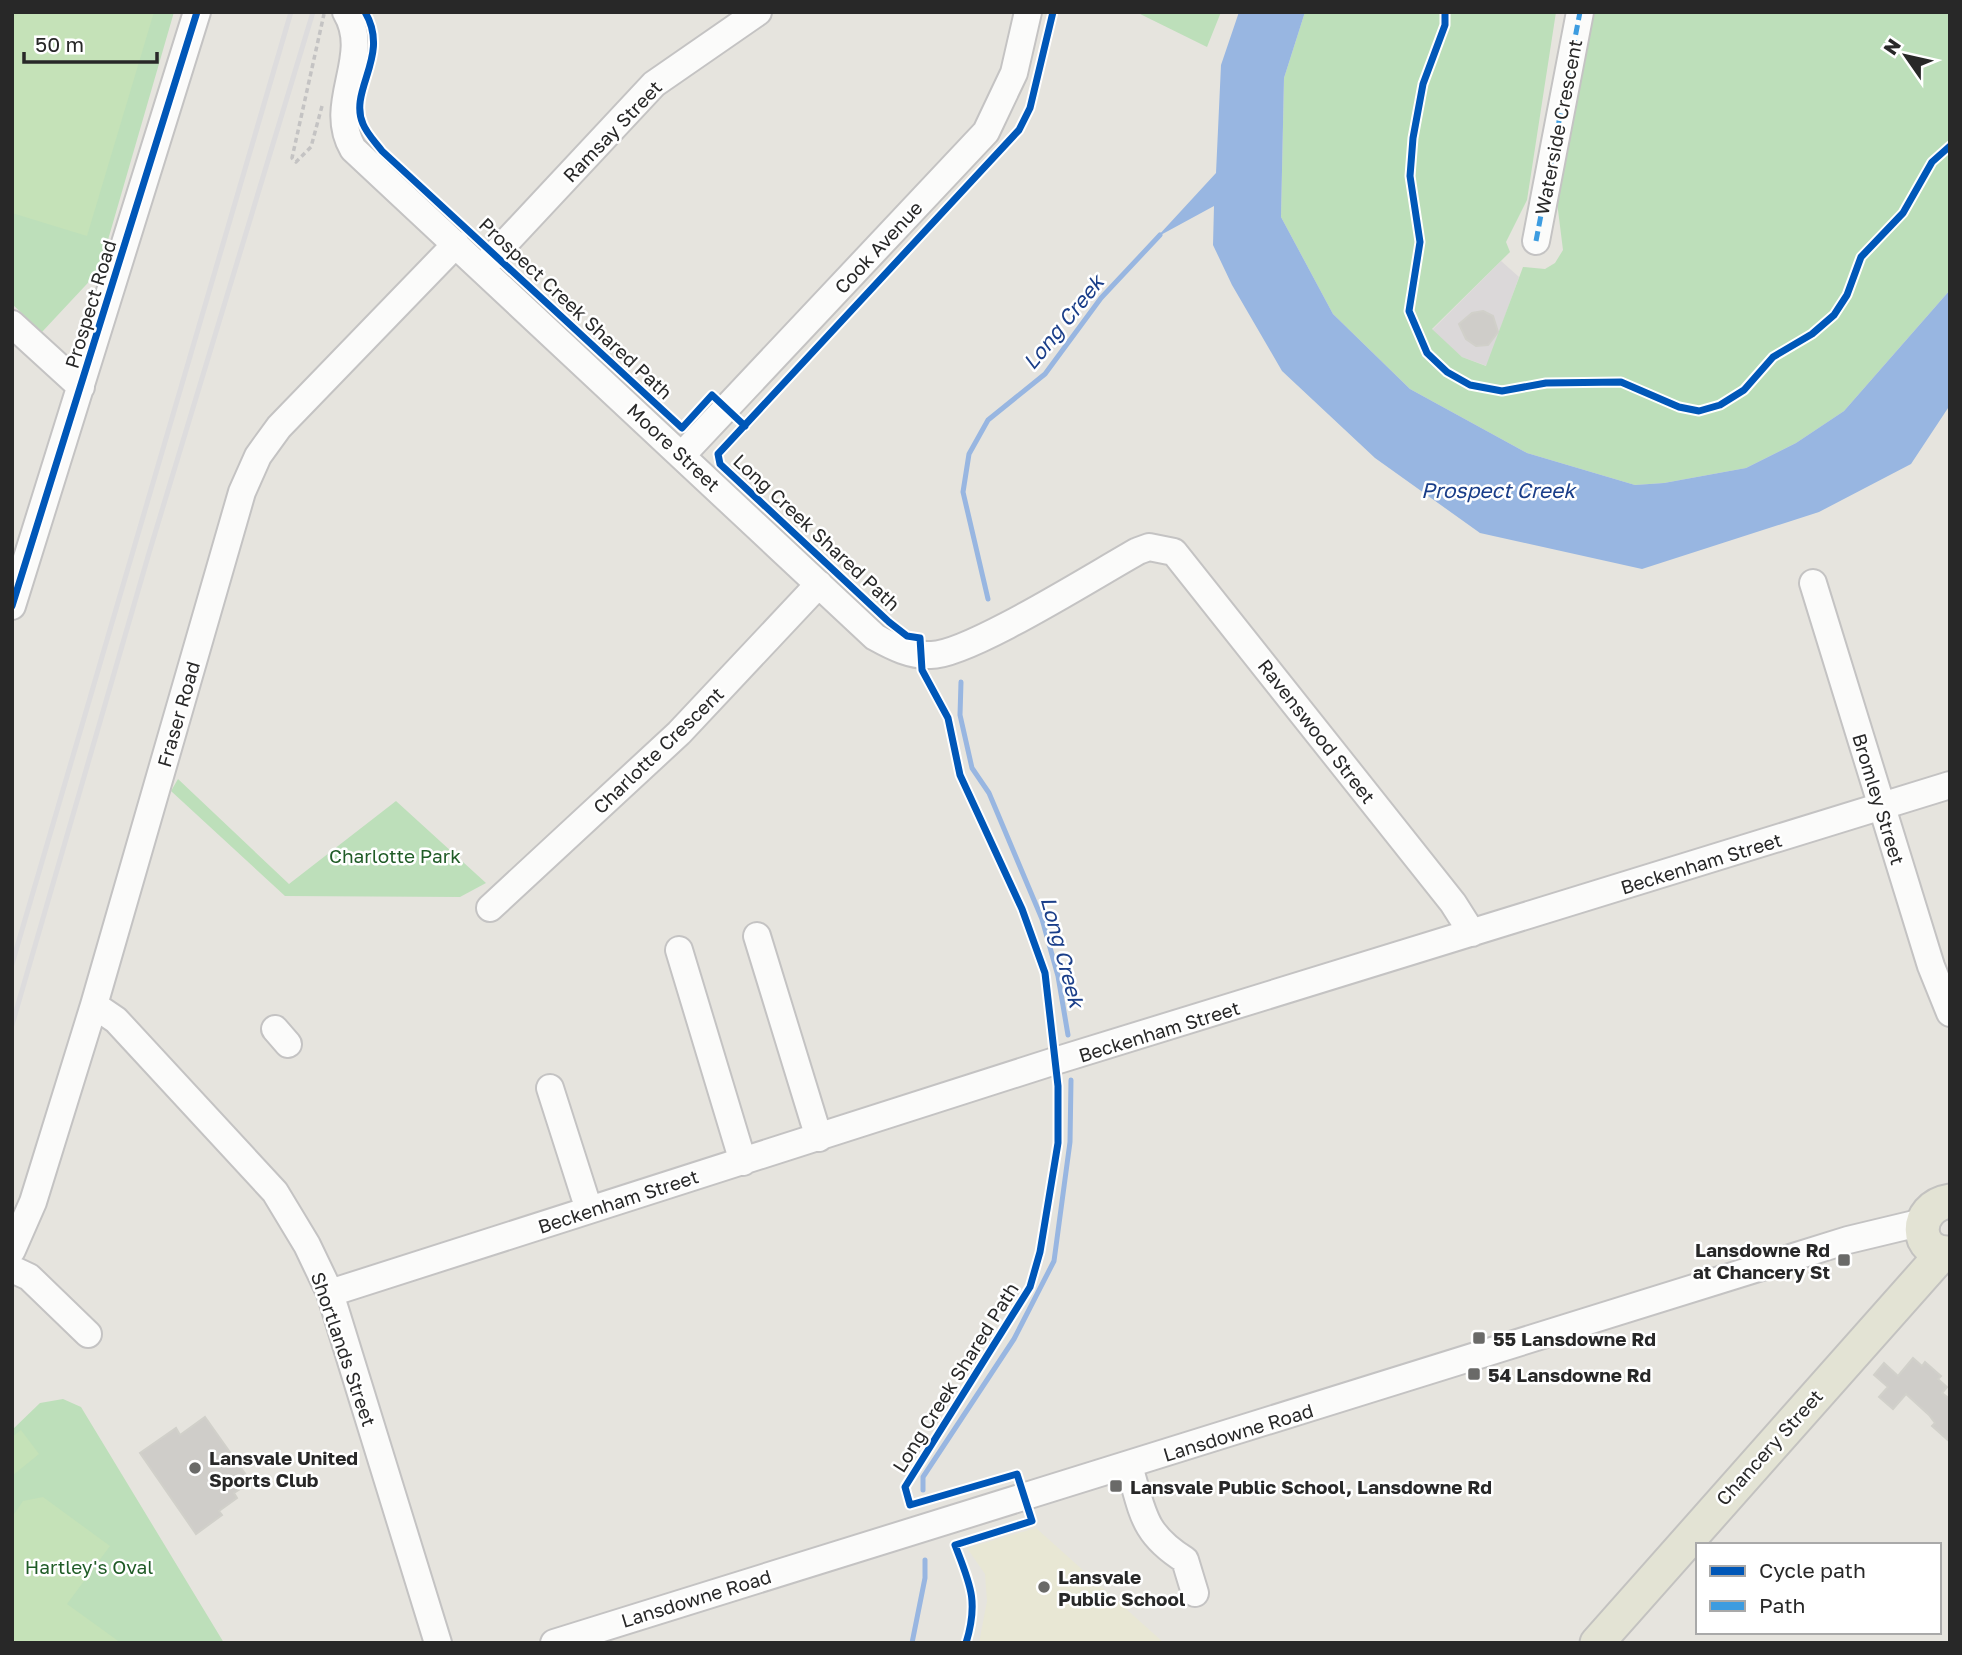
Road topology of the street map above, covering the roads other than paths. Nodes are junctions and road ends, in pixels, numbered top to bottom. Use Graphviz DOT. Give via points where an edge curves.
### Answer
graph roads {
  1 [pos="197,12"];
  2 [pos="758,12"];
  3 [pos="1028,12"];
  4 [pos="1580,12"];
  5 [pos="335,15"];
  6 [pos="1536,241"];
  7 [pos="456,244"];
  8 [pos="482,268"];
  9 [pos="12,324"];
  10 [pos="81,387"];
  11 [pos="682,454"];
  12 [pos="1149,547"];
  13 [pos="1813,583"];
  14 [pos="818,584"];
  15 [pos="12,606"];
  16 [pos="1950,785"];
  17 [pos="1881,808"];
  18 [pos="490,908"];
  19 [pos="1472,933"];
  20 [pos="757,936"];
  21 [pos="679,950"];
  22 [pos="94,1005"];
  23 [pos="1950,1013"];
  24 [pos="550,1088"];
  25 [pos="819,1138"];
  26 [pos="743,1161"];
  27 [pos="1950,1201"];
  28 [pos="589,1210"];
  29 [pos="1923,1222"];
  30 [pos="12,1250"];
  31 [pos="1946,1253"];
  32 [pos="12,1269"];
  33 [pos="330,1293"];
  34 [pos="88,1334"];
  35 [pos="1129,1466"];
  36 [pos="1195,1593"];
  37 [pos="438,1643"];
  38 [pos="554,1643"];
  39 [pos="1597,1643"];
  1 -- 10 [label="street, Prospect Road"];
  2 -- 8 [label="street, Ramsay Street" via="654,84"];
  3 -- 11 [label="street, Cook Avenue" via="1014,73 986,132"];
  4 -- 6 [label="street, Waterside Crescent"];
  5 -- 7 [label="street, Moore Street" via="357,39 342,111 346,138"];
  7 -- 8 [label="street, Moore Street"];
  7 -- 22 [label="street, Fraser Road" via="279,427 258,456 242,492"];
  8 -- 11 [label="street, Moore Street"];
  9 -- 10 [label="street"];
  10 -- 15 [label="street, Prospect Road"];
  11 -- 14 [label="street, Moore Street"];
  12 -- 14 [label="street, Moore Street" via="969,644 933,656 907,652 875,637"];
  12 -- 19 [label="street, Ravenswood Street" via="1174,552 1184,563"];
  13 -- 17 [label="street, Bromley Street"];
  14 -- 18 [label="street, Charlotte Crescent" via="679,733"];
  16 -- 17 [label="street, Beckenham Street"];
  17 -- 19 [label="street, Beckenham Street"];
  17 -- 23 [label="street, Bromley Street"];
  19 -- 25 [label="street, Beckenham Street"];
  20 -- 25 [label="street"];
  21 -- 26 [label="street"];
  22 -- 30 [label="street, Fraser Road" via="33,1202"];
  22 -- 33 [label="street, Shortlands Street" via="116,1020 275,1192"];
  24 -- 28 [label="street"];
  25 -- 26 [label="street, Beckenham Street"];
  26 -- 28 [label="street, Beckenham Street"];
  27 -- 29 [label="main road" via="1934,1206"];
  28 -- 33 [label="street, Beckenham Street"];
  29 -- 31 [label="main road" via="1925,1241"];
  29 -- 35 [label="street, Lansdowne Road" via="1848,1240"];
  31 -- 39 [label="main road, Chancery Street"];
  32 -- 34 [label="street" via="29,1277"];
  33 -- 37 [label="street, Shortlands Street"];
  35 -- 36 [label="street" via="1150,1531 1185,1560"];
  35 -- 38 [label="street, Lansdowne Road"];
}
